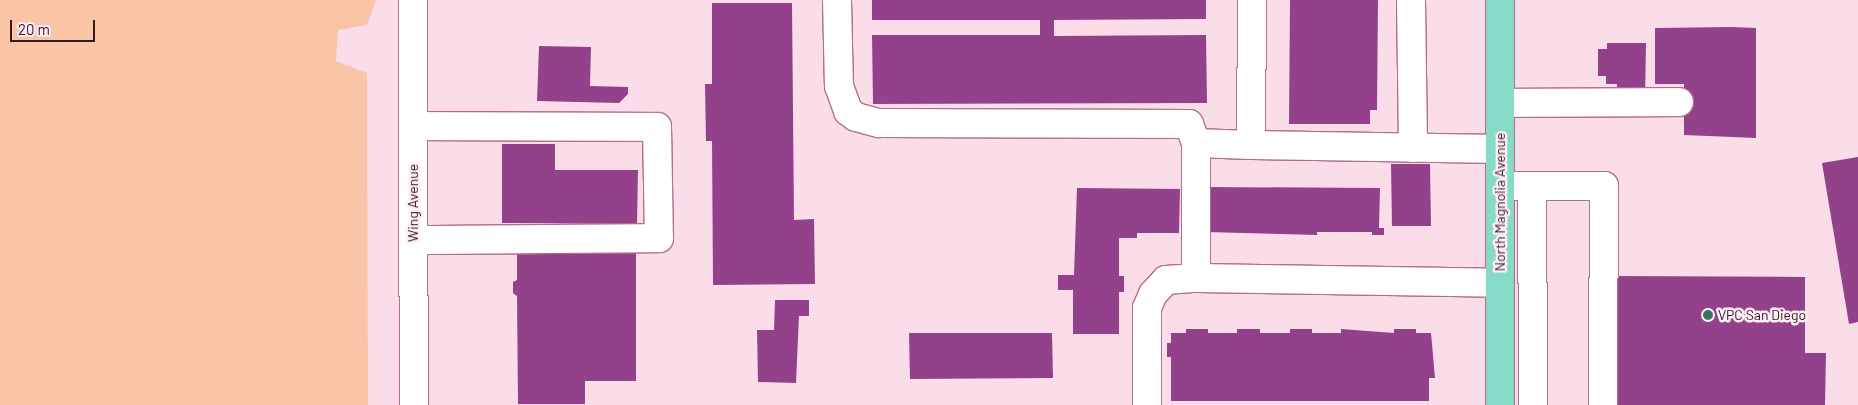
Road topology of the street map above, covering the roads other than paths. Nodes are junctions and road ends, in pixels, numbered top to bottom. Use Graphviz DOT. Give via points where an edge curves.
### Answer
graph roads {
  1 [pos="413,0"];
  2 [pos="837,0"];
  3 [pos="1252,0"];
  4 [pos="1411,0"];
  5 [pos="1500,0"];
  6 [pos="1500,102"];
  7 [pos="1679,102"];
  8 [pos="413,126"];
  9 [pos="1196,143"];
  10 [pos="1251,145"];
  11 [pos="1413,148"];
  12 [pos="1500,149"];
  13 [pos="1500,186"];
  14 [pos="1532,186"];
  15 [pos="414,240"];
  16 [pos="1196,278"];
  17 [pos="1500,283"];
  18 [pos="414,405"];
  19 [pos="1147,405"];
  20 [pos="1500,405"];
  21 [pos="1533,405"];
  22 [pos="1603,405"];
  1 -- 8 [label="street, Wing Avenue"];
  2 -- 9 [label="street" via="839,86 848,110 856,117 879,123 1189,124"];
  3 -- 10 [label="street"];
  4 -- 11 [label="street"];
  5 -- 6 [label="main road, North Magnolia Avenue"];
  6 -- 7 [label="street"];
  6 -- 12 [label="main road, North Magnolia Avenue"];
  8 -- 15 [label="street, Wing Avenue"];
  8 -- 15 [label="street" via="657,128 659,238"];
  9 -- 10 [label="street"];
  9 -- 16 [label="street"];
  10 -- 11 [label="street"];
  11 -- 12 [label="street"];
  12 -- 13 [label="main road, North Magnolia Avenue"];
  13 -- 14 [label="street"];
  13 -- 17 [label="main road, North Magnolia Avenue"];
  14 -- 21 [label="street"];
  14 -- 22 [label="street" via="1604,186"];
  15 -- 18 [label="street, Wing Avenue"];
  16 -- 17 [label="street"];
  16 -- 19 [label="street" via="1166,280 1153,294 1147,308"];
  17 -- 20 [label="main road, North Magnolia Avenue"];
}
